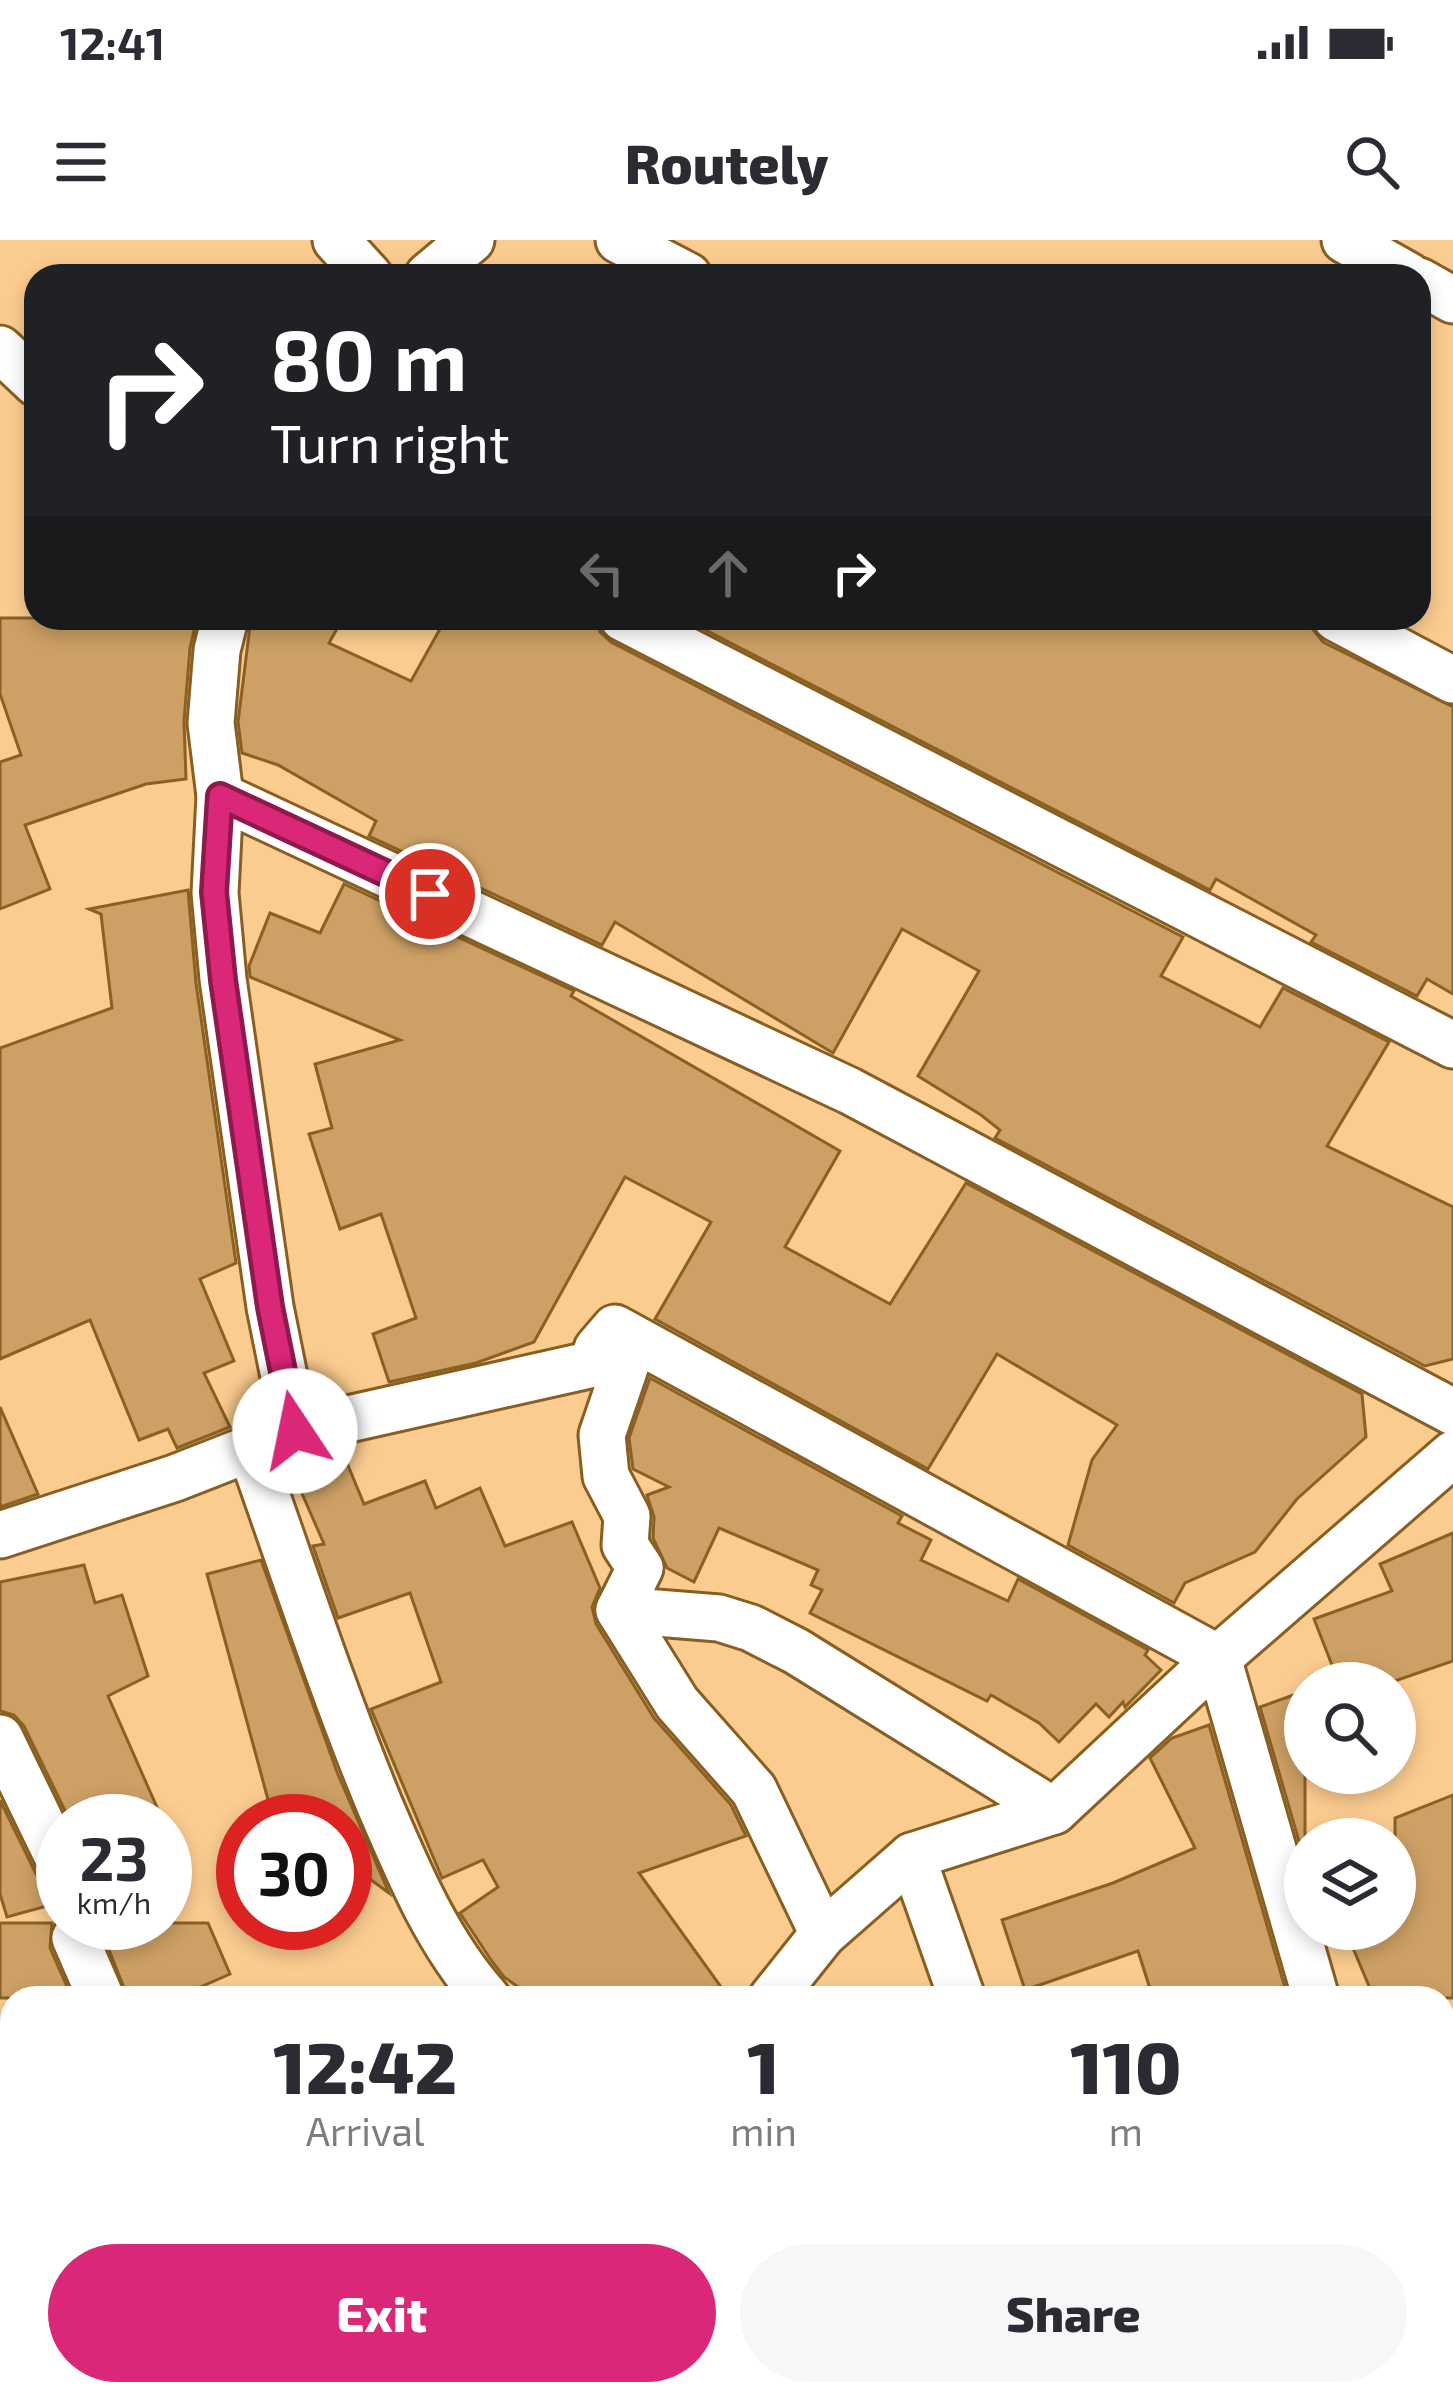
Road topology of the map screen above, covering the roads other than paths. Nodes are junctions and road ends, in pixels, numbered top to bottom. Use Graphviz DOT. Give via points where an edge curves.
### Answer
graph roads {
  1 [pos="336,240"];
  2 [pos="471,240"];
  3 [pos="620,240"];
  4 [pos="1345,240"];
  5 [pos="358,264"];
  6 [pos="442,264"];
  7 [pos="665,264"];
  8 [pos="1388,264"];
  9 [pos="0,349"];
  10 [pos="24,372"];
  11 [pos="222,630"];
  12 [pos="646,630"];
  13 [pos="1359,630"];
  14 [pos="1453,680"];
  15 [pos="220,796"];
  16 [pos="1453,1045"];
  17 [pos="629,1356"];
  18 [pos="1453,1412"];
  19 [pos="295,1431"];
  20 [pos="251,1451"];
  21 [pos="1453,1454"];
  22 [pos="0,1534"];
  23 [pos="619,1610"];
  24 [pos="1218,1658"];
  25 [pos="0,1738"];
  26 [pos="1054,1811"];
  27 [pos="36,1812"];
  28 [pos="912,1856"];
  29 [pos="823,1934"];
  30 [pos="79,1950"];
  31 [pos="96,1986"];
  32 [pos="476,1986"];
  33 [pos="782,1986"];
  34 [pos="958,1986"];
  35 [pos="1313,1986"];
  1 -- 5 [label="street"];
  2 -- 6 [label="street"];
  3 -- 7 [label="street"];
  4 -- 8 [label="street"];
  9 -- 10 [label="street"];
  11 -- 15 [label="street" via="211,723"];
  12 -- 16 [label="street"];
  13 -- 14 [label="street"];
  15 -- 18 [label="street" via="850,1091"];
  15 -- 19 [label="street" via="214,892 223,980"];
  17 -- 19 [label="street"];
  17 -- 23 [label="street" via="602,1436 606,1476 628,1516 625,1545 640,1568"];
  17 -- 24 [label="street" via="596,1348 615,1328"];
  19 -- 20 [label="street"];
  20 -- 22 [label="street"];
  20 -- 32 [label="street" via="408,1872"];
  21 -- 24 [label="street"];
  23 -- 26 [label="street" via="751,1628"];
  23 -- 29 [label="street" via="677,1703 754,1790"];
  24 -- 26 [label="street"];
  24 -- 35 [label="street"];
  25 -- 27 [label="street"];
  26 -- 28 [label="street"];
  28 -- 29 [label="street"];
  28 -- 34 [label="street"];
  29 -- 33 [label="street"];
  30 -- 31 [label="street"];
}
